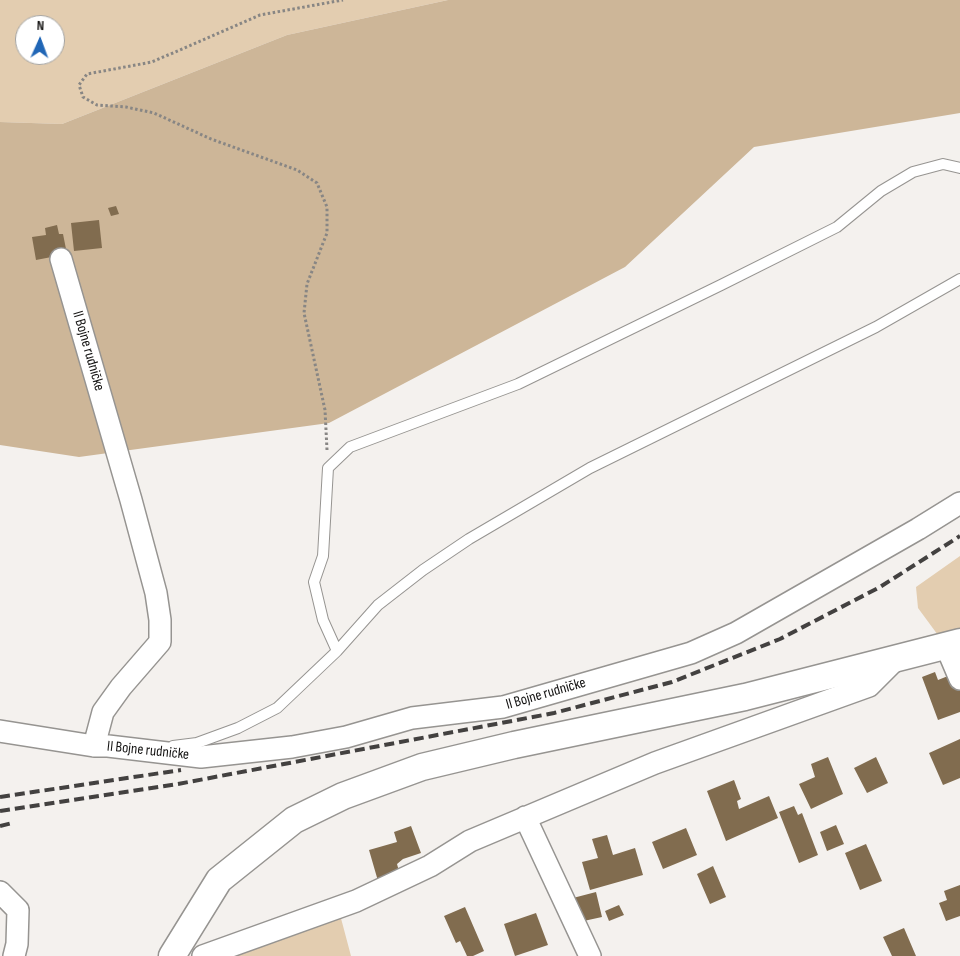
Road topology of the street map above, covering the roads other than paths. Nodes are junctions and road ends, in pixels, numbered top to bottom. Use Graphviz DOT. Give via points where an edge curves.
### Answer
graph roads {
  1 [pos="960,168"];
  2 [pos="61,259"];
  3 [pos="960,279"];
  4 [pos="960,503"];
  5 [pos="953,644"];
  6 [pos="337,651"];
  7 [pos="896,659"];
  8 [pos="960,679"];
  9 [pos="0,731"];
  10 [pos="94,746"];
  11 [pos="137,750"];
  12 [pos="525,816"];
  13 [pos="0,892"];
  14 [pos="14,956"];
  15 [pos="172,956"];
  16 [pos="203,956"];
  17 [pos="590,956"];
  1 -- 6 [label="lane" via="943,164 914,172 881,191 829,231 518,384 350,447 328,468 323,556 314,582 323,620"];
  2 -- 10 [label="street, II Bojne rudničke" via="131,500 160,620 160,642 103,712"];
  3 -- 6 [label="lane" via="876,327 590,468 469,538 378,606"];
  4 -- 11 [label="street, II Bojne rudničke" via="736,633 691,653 503,707 412,718 346,737 292,747 201,757"];
  5 -- 7 [label="street"];
  5 -- 8 [label="street"];
  6 -- 11 [label="lane" via="277,708 238,728 197,743"];
  7 -- 12 [label="street" via="869,686 655,763"];
  7 -- 15 [label="street" via="745,697 422,767 343,796 294,820 220,880"];
  9 -- 10 [label="street, II Bojne rudničke"];
  10 -- 11 [label="street, II Bojne rudničke"];
  12 -- 16 [label="street" via="356,901"];
  12 -- 17 [label="street"];
  13 -- 14 [label="street" via="18,910"];
}
